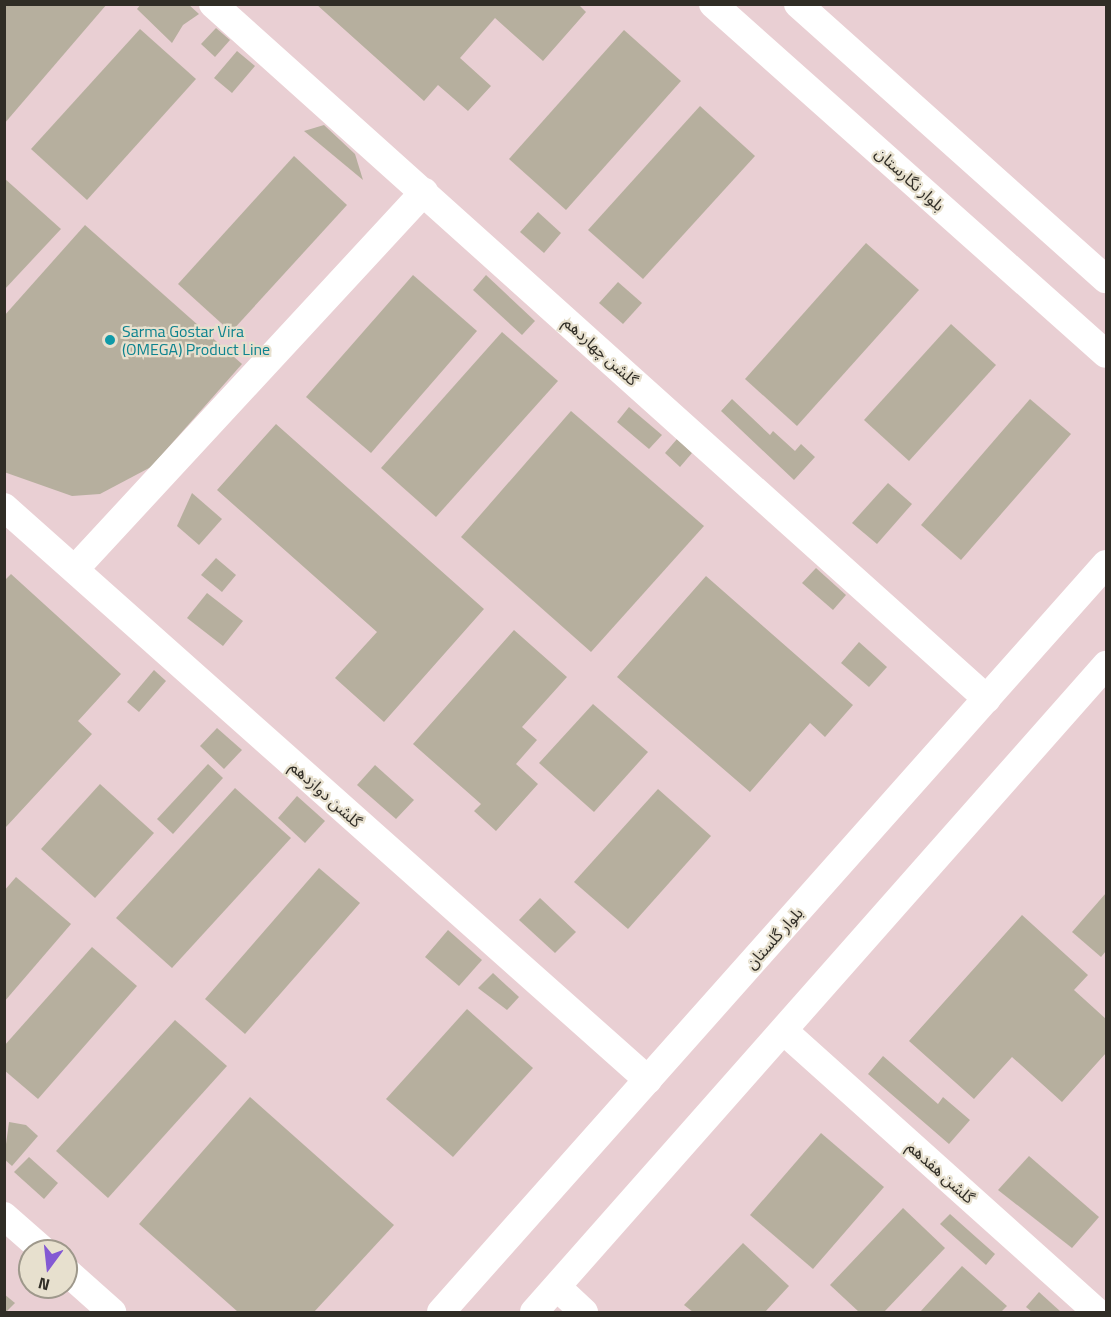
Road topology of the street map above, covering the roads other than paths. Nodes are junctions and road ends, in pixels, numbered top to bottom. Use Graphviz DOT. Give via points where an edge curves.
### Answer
graph roads {
  1 [pos="213,4"];
  2 [pos="712,4"];
  3 [pos="798,4"];
  4 [pos="424,192"];
  5 [pos="1107,279"];
  6 [pos="1107,354"];
  7 [pos="4,507"];
  8 [pos="1107,564"];
  9 [pos="75,569"];
  10 [pos="1101,683"];
  11 [pos="987,699"];
  12 [pos="784,1032"];
  13 [pos="648,1080"];
  14 [pos="4,1216"];
  15 [pos="30,1239"];
  16 [pos="78,1282"];
  17 [pos="556,1287"];
  18 [pos="112,1312"];
  19 [pos="441,1312"];
  20 [pos="534,1312"];
  21 [pos="584,1312"];
  22 [pos="1097,1312"];
  1 -- 4 [label="street, گلشن چهاردهم"];
  2 -- 6 [label="street, بلوار نگارستان"];
  3 -- 5 [label="street"];
  4 -- 9 [label="street"];
  4 -- 11 [label="street, گلشن چهاردهم"];
  7 -- 9 [label="street, گلشن دوازدهم"];
  8 -- 11 [label="street, بلوار گلستان"];
  9 -- 13 [label="street, گلشن دوازدهم"];
  10 -- 12 [label="street"];
  11 -- 13 [label="street, بلوار گلستان"];
  12 -- 17 [label="street"];
  12 -- 22 [label="street, گلشن هفدهم"];
  13 -- 19 [label="street, بلوار گلستان"];
  14 -- 15 [label="street"];
  16 -- 18 [label="street"];
  17 -- 20 [label="street"];
  17 -- 21 [label="street"];
}
